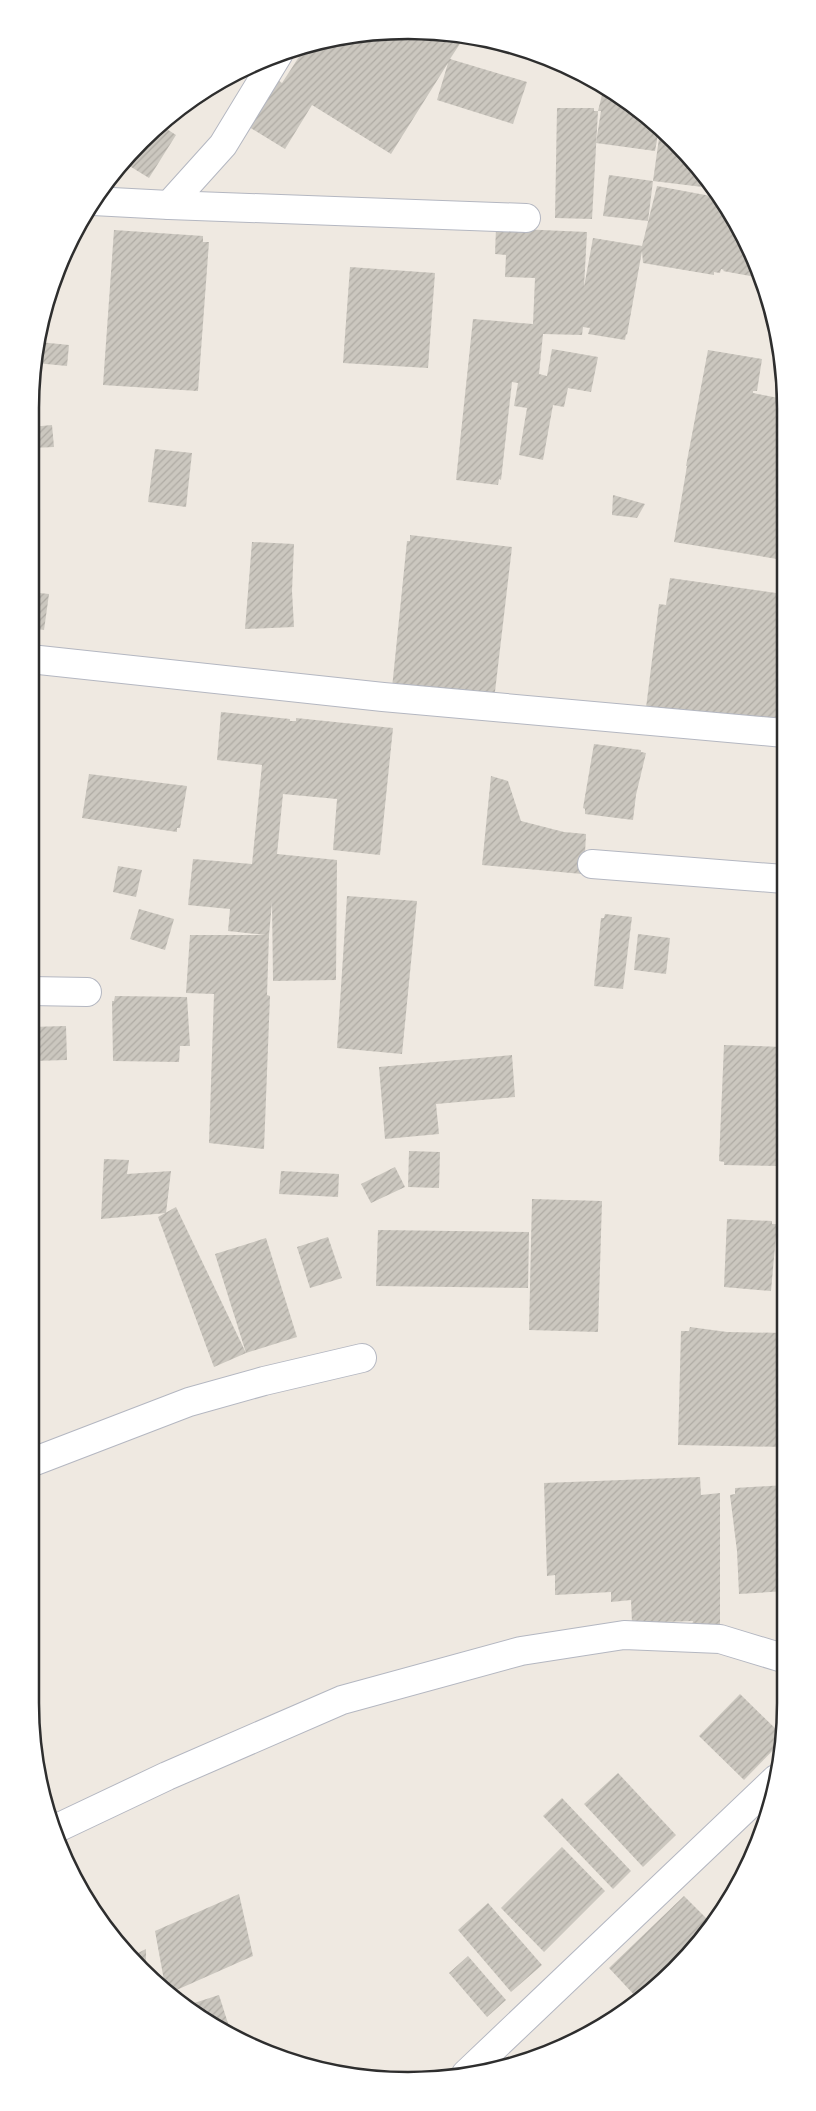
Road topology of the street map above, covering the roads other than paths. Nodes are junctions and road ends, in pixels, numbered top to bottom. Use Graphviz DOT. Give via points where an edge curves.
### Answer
graph roads {
  1 [pos="272,65"];
  2 [pos="102,201"];
  3 [pos="169,205"];
  4 [pos="526,218"];
  5 [pos="39,660"];
  6 [pos="777,732"];
  7 [pos="592,864"];
  8 [pos="777,878"];
  9 [pos="39,991"];
  10 [pos="87,992"];
  11 [pos="362,1358"];
  12 [pos="39,1459"];
  13 [pos="777,1656"];
  14 [pos="767,1787"];
  15 [pos="60,1826"];
  16 [pos="474,2066"];
  1 -- 3 [label="street" via="223,145"];
  2 -- 3 [label="street"];
  3 -- 4 [label="street"];
  5 -- 6 [label="street" via="383,697"];
  7 -- 8 [label="street"];
  9 -- 10 [label="street"];
  11 -- 12 [label="street" via="189,1402"];
  13 -- 15 [label="street" via="720,1639 624,1635 521,1651 342,1700"];
  14 -- 16 [label="street"];
}
